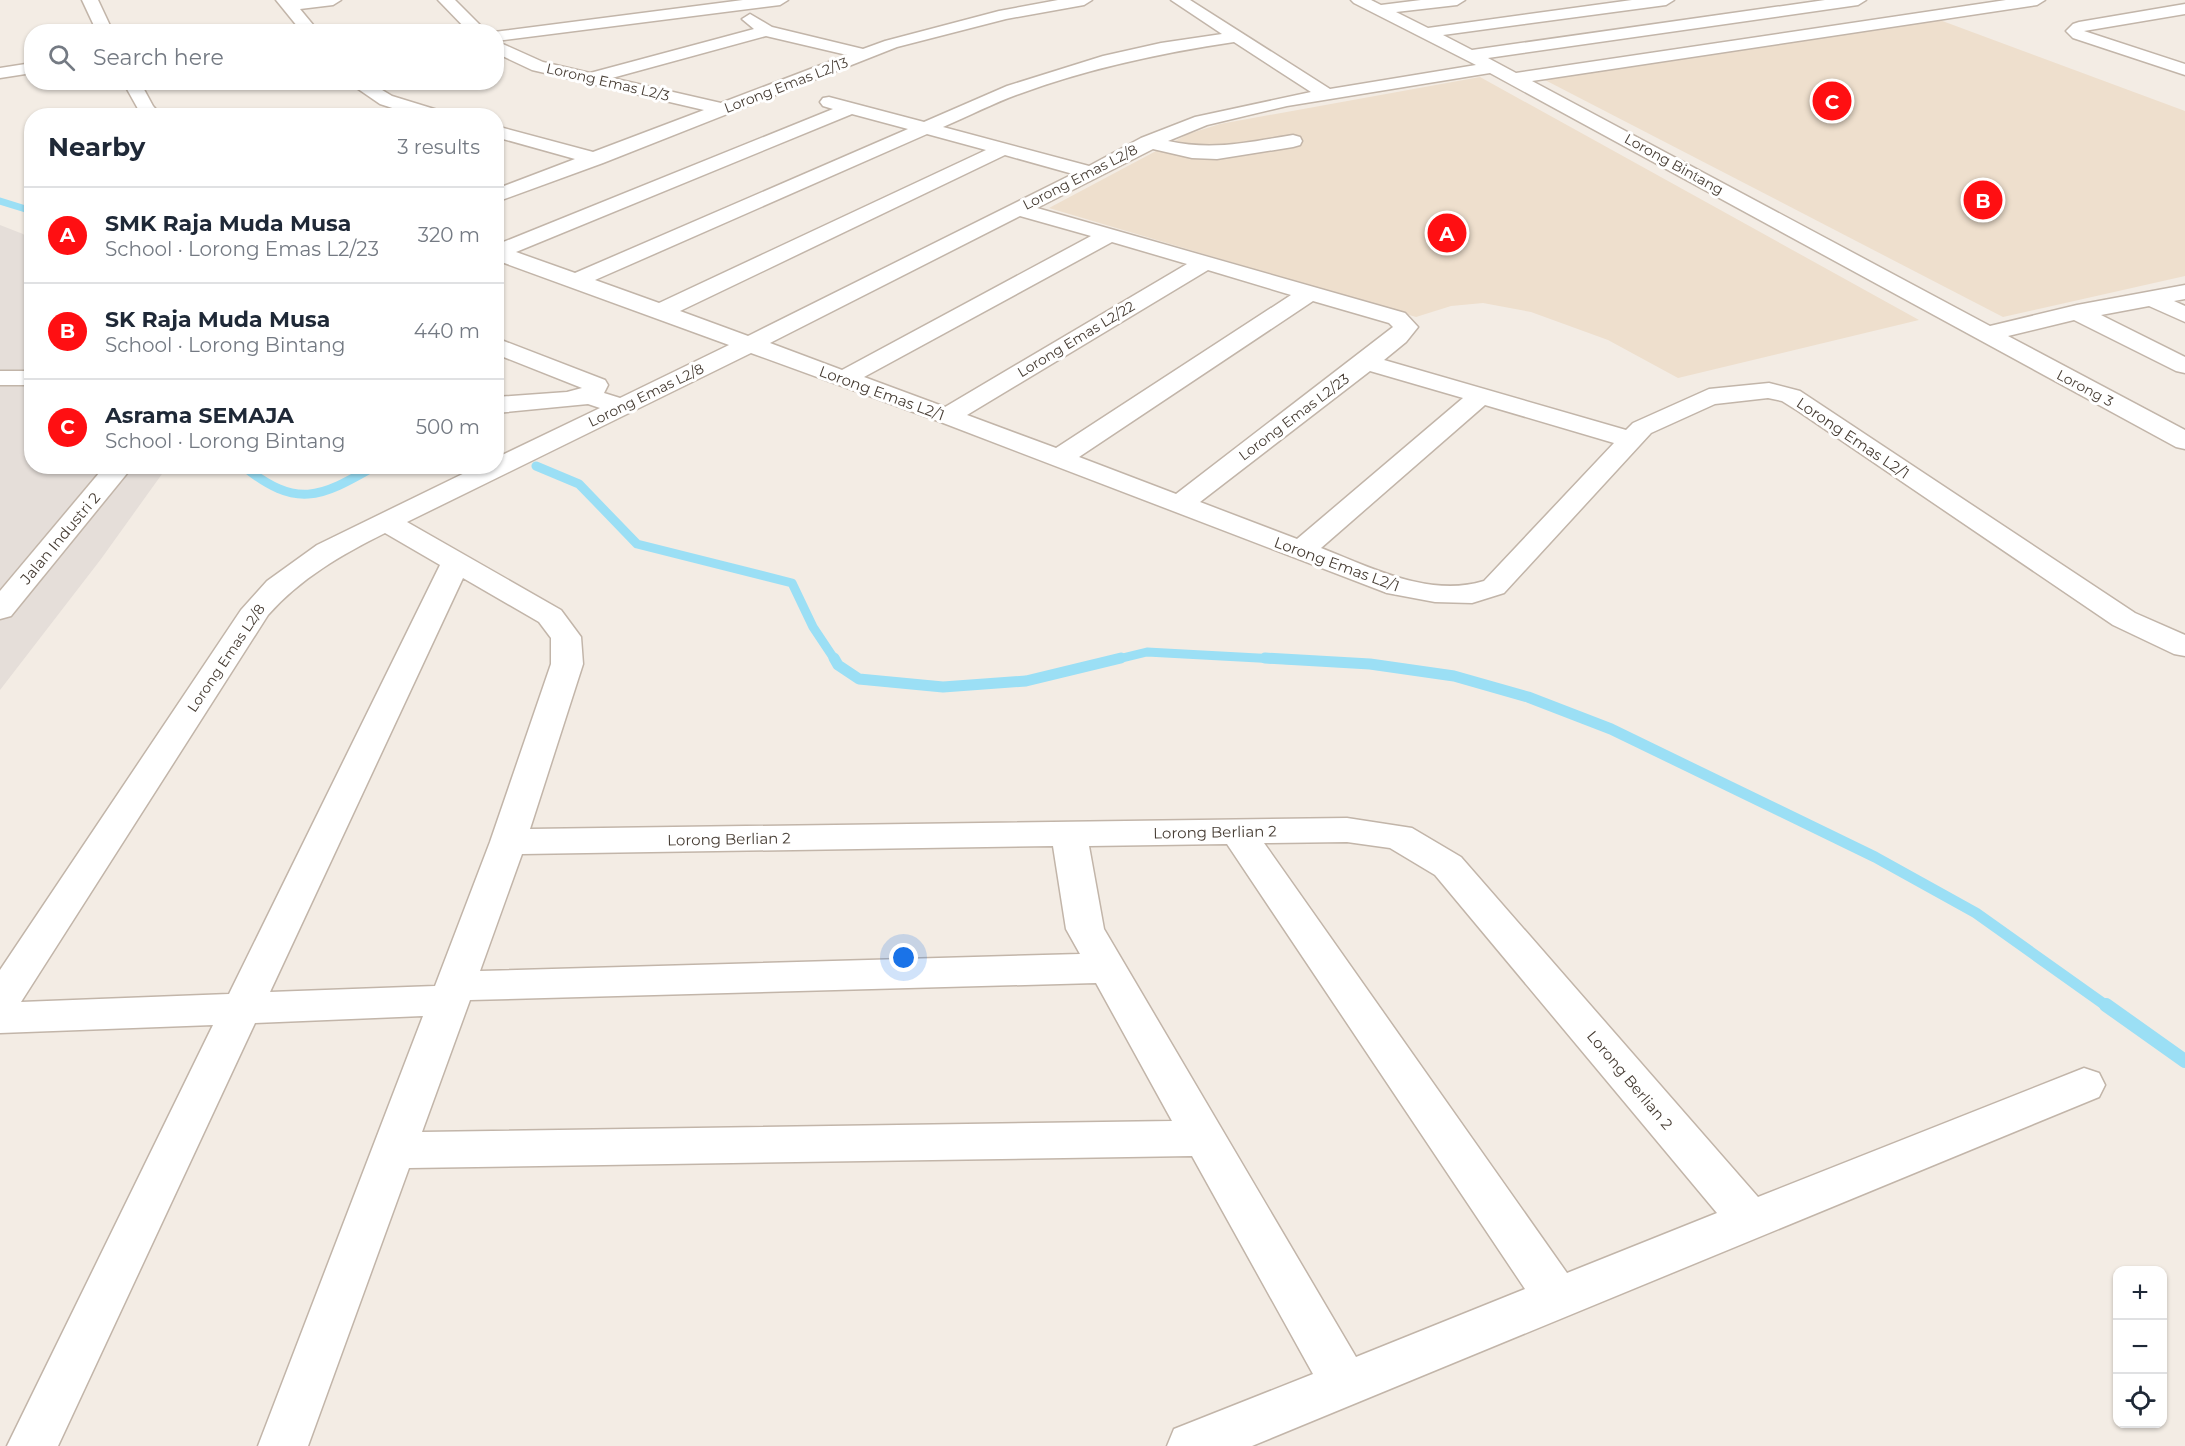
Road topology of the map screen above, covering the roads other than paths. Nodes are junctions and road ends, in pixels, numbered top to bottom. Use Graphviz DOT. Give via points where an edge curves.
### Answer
graph roads {
  1 [pos="90,0"];
  2 [pos="333,0"];
  3 [pos="446,0"];
  4 [pos="780,0"];
  5 [pos="1083,0"];
  6 [pos="1179,0"];
  7 [pos="1359,0"];
  8 [pos="1457,0"];
  9 [pos="1666,0"];
  10 [pos="1858,0"];
  11 [pos="1967,0"];
  12 [pos="2037,0"];
  13 [pos="287,3"];
  14 [pos="731,3"];
  15 [pos="1686,4"];
  16 [pos="969,6"];
  17 [pos="1986,8"];
  18 [pos="2185,9"];
  19 [pos="1379,10"];
  20 [pos="1005,14"];
  21 [pos="1721,19"];
  22 [pos="101,24"];
  23 [pos="304,24"];
  24 [pos="472,24"];
  25 [pos="765,31"];
  26 [pos="1426,33"];
  27 [pos="504,35"];
  28 [pos="1237,37"];
  29 [pos="504,51"];
  30 [pos="864,54"];
  31 [pos="1470,55"];
  32 [pos="2183,67"];
  33 [pos="24,69"];
  34 [pos="0,73"];
  35 [pos="1504,73"];
  36 [pos="590,78"];
  37 [pos="778,88"];
  38 [pos="135,90"];
  39 [pos="369,90"];
  40 [pos="1328,94"];
  41 [pos="145,108"];
  42 [pos="412,108"];
  43 [pos="850,108"];
  44 [pos="724,109"];
  45 [pos="924,128"];
  46 [pos="504,134"];
  47 [pos="1293,141"];
  48 [pos="1148,142"];
  49 [pos="1003,149"];
  50 [pos="596,159"];
  51 [pos="1089,172"];
  52 [pos="504,193"];
  53 [pos="1019,209"];
  54 [pos="1110,235"];
  55 [pos="504,249"];
  56 [pos="504,255"];
  57 [pos="1205,262"];
  58 [pos="575,280"];
  59 [pos="2185,292"];
  60 [pos="1309,293"];
  61 [pos="2152,298"];
  62 [pos="661,311"];
  63 [pos="2077,312"];
  64 [pos="2185,315"];
  65 [pos="1986,334"];
  66 [pos="750,344"];
  67 [pos="504,348"];
  68 [pos="1366,362"];
  69 [pos="2185,366"];
  70 [pos="0,378"];
  71 [pos="24,378"];
  72 [pos="843,379"];
  73 [pos="589,396"];
  74 [pos="1480,396"];
  75 [pos="504,404"];
  76 [pos="623,407"];
  77 [pos="947,416"];
  78 [pos="1630,439"];
  79 [pos="2185,441"];
  80 [pos="1059,458"];
  81 [pos="504,465"];
  82 [pos="113,474"];
  83 [pos="485,474"];
  84 [pos="1180,504"];
  85 [pos="386,522"];
  86 [pos="1300,551"];
  87 [pos="456,562"];
  88 [pos="0,610"];
  89 [pos="2185,647"];
  90 [pos="1237,832"];
  91 [pos="1069,835"];
  92 [pos="508,842"];
  93 [pos="1107,968"];
  94 [pos="453,993"];
  95 [pos="0,1002"];
  96 [pos="242,1008"];
  97 [pos="0,1018"];
  98 [pos="2084,1085"];
  99 [pos="1204,1138"];
  100 [pos="394,1150"];
  101 [pos="1750,1220"];
  102 [pos="1558,1299"];
  103 [pos="1345,1384"];
  104 [pos="32,1446"];
  105 [pos="283,1446"];
  106 [pos="1192,1446"];
  1 -- 22 [label="street"];
  2 -- 13 [label="street"];
  3 -- 24 [label="street"];
  4 -- 14 [label="street"];
  5 -- 20 [label="street, Lorong Emas L2/13"];
  6 -- 28 [label="street"];
  7 -- 19 [label="street, Lorong Bintang"];
  8 -- 19 [label="street"];
  9 -- 26 [label="street"];
  10 -- 21 [label="street"];
  11 -- 17 [label="street"];
  12 -- 17 [label="street, Lorong Emas L2/8"];
  13 -- 23 [label="street"];
  14 -- 25 [label="street"];
  14 -- 27 [label="street"];
  15 -- 21 [label="street"];
  16 -- 20 [label="street"];
  17 -- 35 [label="street, Lorong Emas L2/8"];
  18 -- 32 [label="street" via="2074,31 2079,36"];
  19 -- 26 [label="street, Lorong Bintang"];
  20 -- 30 [label="street, Lorong Emas L2/13"];
  21 -- 31 [label="street"];
  25 -- 30 [label="street"];
  25 -- 36 [label="street"];
  26 -- 31 [label="street, Lorong Bintang"];
  28 -- 40 [label="street"];
  28 -- 45 [label="street" via="1161,48 1063,73"];
  29 -- 36 [label="street, Lorong Emas L2/3" via="538,66"];
  30 -- 37 [label="street, Lorong Emas L2/13"];
  31 -- 35 [label="street, Lorong Bintang"];
  33 -- 34 [label="street"];
  35 -- 40 [label="street, Lorong Emas L2/8"];
  35 -- 65 [label="street, Lorong Bintang"];
  36 -- 44 [label="street, Lorong Emas L2/3"];
  37 -- 43 [label="street"];
  37 -- 44 [label="street, Lorong Emas L2/13"];
  38 -- 41 [label="street"];
  39 -- 42 [label="street"];
  40 -- 48 [label="street, Lorong Emas L2/8" via="1201,121"];
  43 -- 45 [label="street"];
  43 -- 55 [label="street"];
  44 -- 50 [label="street, Lorong Emas L2/13"];
  45 -- 49 [label="street"];
  45 -- 58 [label="street"];
  46 -- 50 [label="street"];
  47 -- 48 [label="street" via="1217,153"];
  48 -- 51 [label="street, Lorong Emas L2/8"];
  49 -- 51 [label="street"];
  49 -- 62 [label="street"];
  50 -- 52 [label="street, Lorong Emas L2/13"];
  51 -- 53 [label="street, Lorong Emas L2/8"];
  53 -- 54 [label="street"];
  53 -- 66 [label="street, Lorong Emas L2/8"];
  54 -- 57 [label="street"];
  54 -- 72 [label="street"];
  56 -- 58 [label="street, Lorong Emas L2/1"];
  57 -- 60 [label="street"];
  57 -- 77 [label="street, Lorong Emas L2/22"];
  58 -- 62 [label="street, Lorong Emas L2/1"];
  59 -- 61 [label="street"];
  60 -- 68 [label="street, Lorong Emas L2/23" via="1397,318 1406,327"];
  60 -- 80 [label="street"];
  61 -- 63 [label="street"];
  61 -- 64 [label="street"];
  62 -- 66 [label="street, Lorong Emas L2/1"];
  63 -- 65 [label="street"];
  63 -- 69 [label="street"];
  65 -- 79 [label="street, Lorong 3"];
  66 -- 72 [label="street, Lorong Emas L2/1"];
  66 -- 76 [label="street, Lorong Emas L2/8"];
  67 -- 73 [label="street" via="596,385"];
  68 -- 74 [label="street"];
  68 -- 84 [label="street, Lorong Emas L2/23"];
  70 -- 71 [label="street"];
  72 -- 77 [label="street, Lorong Emas L2/1"];
  73 -- 75 [label="street"];
  73 -- 76 [label="street"];
  74 -- 78 [label="street"];
  74 -- 86 [label="street"];
  76 -- 81 [label="street, Lorong Emas L2/8"];
  77 -- 80 [label="street, Lorong Emas L2/1"];
  78 -- 86 [label="street, Lorong Emas L2/1" via="1494,586 1472,594 1435,594 1397,587"];
  78 -- 89 [label="street, Lorong Emas L2/1" via="1650,424 1709,397 1769,390 1791,396 2124,619"];
  80 -- 84 [label="street, Lorong Emas L2/1"];
  82 -- 88 [label="street, Jalan Industri 2"];
  83 -- 85 [label="street, Lorong Emas L2/8"];
  84 -- 86 [label="street, Lorong Emas L2/1"];
  85 -- 87 [label="street"];
  85 -- 95 [label="street, Lorong Emas L2/8" via="304,566 256,610"];
  87 -- 92 [label="street" via="550,616 566,637 567,664"];
  87 -- 96 [label="street"];
  90 -- 91 [label="street, Lorong Berlian 2"];
  90 -- 101 [label="street, Lorong Berlian 2" via="1347,830 1399,837 1448,866"];
  90 -- 102 [label="street"];
  91 -- 92 [label="street, Lorong Berlian 2"];
  91 -- 93 [label="street" via="1085,929"];
  92 -- 94 [label="street"];
  93 -- 94 [label="street"];
  93 -- 99 [label="street"];
  94 -- 96 [label="street"];
  94 -- 100 [label="street"];
  96 -- 97 [label="street"];
  96 -- 104 [label="street"];
  98 -- 101 [label="street"];
  99 -- 100 [label="street"];
  99 -- 103 [label="street"];
  100 -- 105 [label="street"];
  101 -- 102 [label="street"];
  102 -- 103 [label="street"];
  103 -- 106 [label="street"];
}
